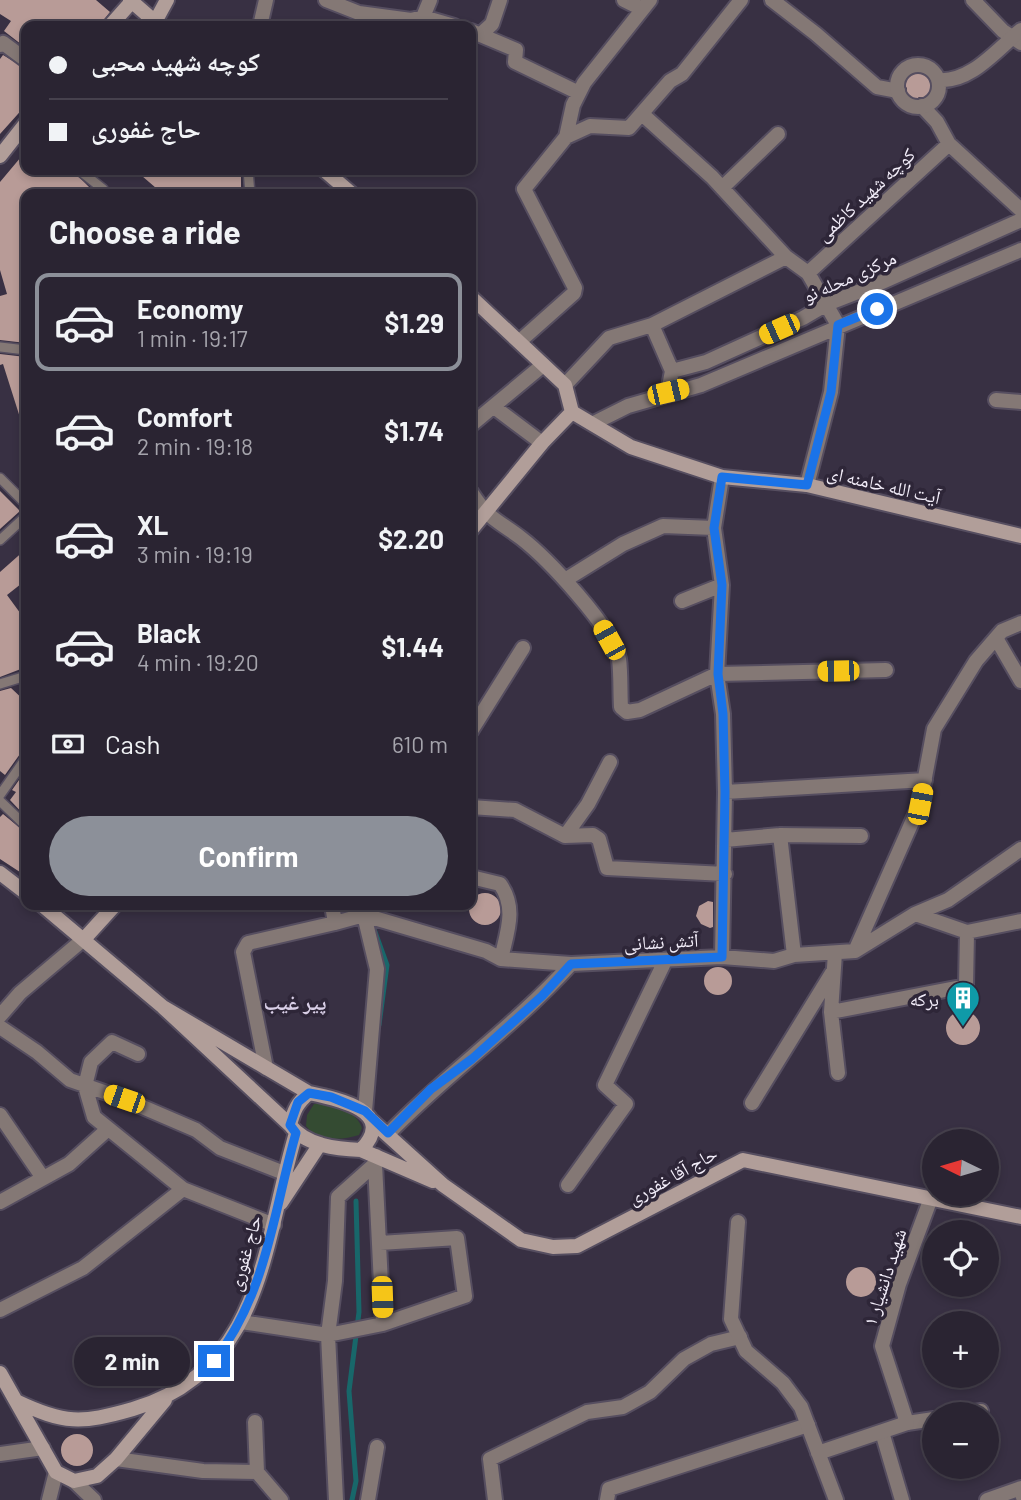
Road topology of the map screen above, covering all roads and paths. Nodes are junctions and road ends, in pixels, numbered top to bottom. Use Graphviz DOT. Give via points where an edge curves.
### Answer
graph roads {
  1 [pos="131,0"];
  2 [pos="167,0"];
  3 [pos="266,0"];
  4 [pos="326,0"];
  5 [pos="430,0"];
  6 [pos="500,0"];
  7 [pos="624,0"];
  8 [pos="741,0"];
  9 [pos="772,0"];
  10 [pos="973,0"];
  11 [pos="646,4"];
  12 [pos="423,17"];
  13 [pos="114,21"];
  14 [pos="154,21"];
  15 [pos="158,21"];
  16 [pos="261,21"];
  17 [pos="437,21"];
  18 [pos="476,33"];
  19 [pos="1018,36"];
  20 [pos="0,45"];
  21 [pos="21,56"];
  22 [pos="938,80"];
  23 [pos="898,91"];
  24 [pos="579,93"];
  25 [pos="922,106"];
  26 [pos="642,114"];
  27 [pos="21,129"];
  28 [pos="778,134"];
  29 [pos="566,137"];
  30 [pos="948,144"];
  31 [pos="0,156"];
  32 [pos="85,175"];
  33 [pos="330,175"];
  34 [pos="722,188"];
  35 [pos="103,189"];
  36 [pos="346,189"];
  37 [pos="1021,209"];
  38 [pos="1021,220"];
  39 [pos="1021,250"];
  40 [pos="786,257"];
  41 [pos="808,273"];
  42 [pos="476,301"];
  43 [pos="827,304"];
  44 [pos="652,325"];
  45 [pos="838,325"];
  46 [pos="520,341"];
  47 [pos="0,347"];
  48 [pos="21,349"];
  49 [pos="543,365"];
  50 [pos="672,371"];
  51 [pos="565,385"];
  52 [pos="668,392"];
  53 [pos="996,400"];
  54 [pos="1021,402"];
  55 [pos="494,407"];
  56 [pos="572,412"];
  57 [pos="476,421"];
  58 [pos="594,423"];
  59 [pos="542,443"];
  60 [pos="722,477"];
  61 [pos="0,478"];
  62 [pos="807,485"];
  63 [pos="21,499"];
  64 [pos="476,500"];
  65 [pos="486,515"];
  66 [pos="21,521"];
  67 [pos="476,525"];
  68 [pos="714,528"];
  69 [pos="1021,536"];
  70 [pos="0,540"];
  71 [pos="565,580"];
  72 [pos="722,585"];
  73 [pos="682,601"];
  74 [pos="1021,623"];
  75 [pos="996,638"];
  76 [pos="523,648"];
  77 [pos="886,670"];
  78 [pos="718,674"];
  79 [pos="21,678"];
  80 [pos="1021,681"];
  81 [pos="0,684"];
  82 [pos="476,723"];
  83 [pos="610,762"];
  84 [pos="21,765"];
  85 [pos="925,780"];
  86 [pos="725,792"];
  87 [pos="0,795"];
  88 [pos="0,801"];
  89 [pos="476,807"];
  90 [pos="21,821"];
  91 [pos="780,835"];
  92 [pos="565,836"];
  93 [pos="861,836"];
  94 [pos="725,840"];
  95 [pos="1021,849"];
  96 [pos="0,873"];
  97 [pos="725,874"];
  98 [pos="476,878"];
  99 [pos="21,889"];
  100 [pos="48,910"];
  101 [pos="111,910"];
  102 [pos="333,910"];
  103 [pos="915,914"];
  104 [pos="365,915"];
  105 [pos="1021,920"];
  106 [pos="335,923"];
  107 [pos="967,932"];
  108 [pos="85,939"];
  109 [pos="855,951"];
  110 [pos="835,953"];
  111 [pos="794,956"];
  112 [pos="722,957"];
  113 [pos="501,959"];
  114 [pos="665,961"];
  115 [pos="571,964"];
  116 [pos="834,969"];
  117 [pos="163,1007"];
  118 [pos="831,1012"];
  119 [pos="0,1016"];
  120 [pos="0,1027"];
  121 [pos="138,1054"];
  122 [pos="267,1068"];
  123 [pos="838,1073"];
  124 [pos="85,1086"];
  125 [pos="309,1093"];
  126 [pos="752,1103"];
  127 [pos="0,1115"];
  128 [pos="368,1115"];
  129 [pos="108,1129"];
  130 [pos="293,1129"];
  131 [pos="388,1133"];
  132 [pos="320,1144"];
  133 [pos="365,1145"];
  134 [pos="376,1160"];
  135 [pos="284,1173"];
  136 [pos="43,1178"];
  137 [pos="443,1185"];
  138 [pos="568,1185"];
  139 [pos="183,1189"];
  140 [pos="922,1196"];
  141 [pos="0,1202"];
  142 [pos="928,1206"];
  143 [pos="969,1206"];
  144 [pos="275,1217"];
  145 [pos="1021,1217"];
  146 [pos="738,1222"];
  147 [pos="380,1243"];
  148 [pos="0,1310"];
  149 [pos="241,1322"];
  150 [pos="383,1324"];
  151 [pos="328,1335"];
  152 [pos="740,1337"];
  153 [pos="0,1373"];
  154 [pos="164,1399"];
  155 [pos="16,1401"];
  156 [pos="922,1421"];
  157 [pos="255,1422"];
  158 [pos="907,1423"];
  159 [pos="808,1425"];
  160 [pos="882,1432"];
  161 [pos="377,1447"];
  162 [pos="43,1448"];
  163 [pos="818,1453"];
  164 [pos="0,1454"];
  165 [pos="116,1460"];
  166 [pos="56,1472"];
  167 [pos="257,1472"];
  168 [pos="74,1481"];
  169 [pos="1019,1494"];
  170 [pos="50,1500"];
  171 [pos="94,1500"];
  172 [pos="281,1500"];
  173 [pos="336,1500"];
  174 [pos="368,1500"];
  175 [pos="495,1500"];
  176 [pos="607,1500"];
  177 [pos="836,1500"];
  178 [pos="902,1500"];
  179 [pos="987,1500"];
  1 -- 13 [label="main road"];
  1 -- 14 [label="main road"];
  2 -- 15 [label="main road"];
  3 -- 16 [label="street"];
  4 -- 12 [label="street" via="372,15"];
  5 -- 12 [label="street"];
  6 -- 18 [label="street" via="492,24"];
  7 -- 11 [label="street"];
  8 -- 26 [label="street" via="682,74 670,81"];
  9 -- 23 [label="street" via="877,88"];
  10 -- 19 [label="street" via="1003,31"];
  11 -- 24 [label="street"];
  12 -- 17 [label="street"];
  18 -- 24 [label="street" via="516,50 515,62"];
  19 -- 22 [label="street" via="970,73"];
  20 -- 21 [label="street"];
  22 -- 23 [label="street" via="930,68 917,64 904,71"];
  22 -- 25 [label="street" via="936,97"];
  23 -- 25 [label="street" via="910,105"];
  24 -- 29 [label="street"];
  25 -- 30 [label="street"];
  26 -- 29 [label="street" via="629,128 590,126"];
  26 -- 34 [label="street"];
  27 -- 31 [label="main road"];
  28 -- 34 [label="street"];
  29 -- 46 [label="street" via="524,189 574,293"];
  30 -- 37 [label="street"];
  30 -- 41 [label="street, کوچه شهید کاظمی"];
  32 -- 35 [label="lane"];
  33 -- 36 [label="main road"];
  34 -- 40 [label="street"];
  38 -- 43 [label="street, مرکزی محله نو"];
  39 -- 45 [label="street"];
  40 -- 41 [label="street"];
  40 -- 44 [label="street"];
  41 -- 43 [label="street"];
  42 -- 46 [label="main road"];
  43 -- 45 [label="street"];
  43 -- 50 [label="street, مرکزی محله نو" via="706,362"];
  44 -- 50 [label="street"];
  44 -- 51 [label="street" via="608,338"];
  45 -- 52 [label="street" via="701,385"];
  45 -- 62 [label="street" via="831,392"];
  46 -- 49 [label="main road"];
  47 -- 48 [label="lane"];
  49 -- 51 [label="main road"];
  49 -- 55 [label="street"];
  50 -- 52 [label="street"];
  51 -- 56 [label="main road"];
  52 -- 58 [label="street"];
  53 -- 54 [label="street"];
  55 -- 57 [label="street"];
  55 -- 59 [label="street"];
  56 -- 58 [label="main road, آیت الله خامنه ای"];
  56 -- 59 [label="main road"];
  58 -- 60 [label="main road, آیت الله خامنه ای" via="631,447"];
  59 -- 65 [label="main road"];
  60 -- 62 [label="main road, آیت الله خامنه ای"];
  60 -- 68 [label="street"];
  61 -- 63 [label="lane"];
  62 -- 69 [label="main road, آیت الله خامنه ای"];
  64 -- 65 [label="street"];
  65 -- 67 [label="main road"];
  65 -- 71 [label="street" via="522,539"];
  66 -- 70 [label="lane"];
  68 -- 71 [label="street" via="663,526 622,544"];
  68 -- 72 [label="street"];
  71 -- 78 [label="street" via="600,623 618,656 621,707 627,712"];
  72 -- 73 [label="street"];
  72 -- 78 [label="street"];
  74 -- 75 [label="street"];
  75 -- 80 [label="street"];
  75 -- 85 [label="street" via="934,729"];
  76 -- 82 [label="street"];
  77 -- 78 [label="street"];
  78 -- 86 [label="street"];
  79 -- 81 [label="lane"];
  83 -- 92 [label="street"];
  84 -- 87 [label="lane"];
  85 -- 86 [label="street"];
  85 -- 109 [label="street" via="908,834"];
  86 -- 94 [label="street"];
  88 -- 90 [label="lane"];
  89 -- 92 [label="street" via="515,810"];
  91 -- 93 [label="street"];
  91 -- 94 [label="street"];
  91 -- 111 [label="street"];
  92 -- 97 [label="street" via="599,839 607,868"];
  94 -- 97 [label="street"];
  95 -- 103 [label="street, آتش نشانی" via="948,901"];
  96 -- 99 [label="main road"];
  97 -- 112 [label="street"];
  98 -- 113 [label="street" via="500,884 509,896 512,914"];
  100 -- 108 [label="main road, حاج آقا غفوری"];
  101 -- 108 [label="main road"];
  102 -- 106 [label="street"];
  103 -- 107 [label="street"];
  103 -- 109 [label="street, آتش نشانی"];
  104 -- 106 [label="street"];
  104 -- 113 [label="street, آتش نشانی"];
  104 -- 128 [label="street" via="377,969"];
  105 -- 107 [label="street"];
  106 -- 122 [label="street" via="248,943 243,952"];
  107 -- 118 [label="street" via="966,986"];
  108 -- 117 [label="main road, حاج آقا غفوری"];
  108 -- 119 [label="street" via="20,993"];
  109 -- 110 [label="street, آتش نشانی"];
  110 -- 111 [label="street, آتش نشانی"];
  110 -- 116 [label="street"];
  111 -- 112 [label="street, آتش نشانی" via="774,961"];
  112 -- 114 [label="street, آتش نشانی"];
  113 -- 115 [label="street, آتش نشانی"];
  114 -- 115 [label="street, آتش نشانی"];
  114 -- 138 [label="street" via="605,1084 626,1104"];
  115 -- 131 [label="street" via="542,996 431,1089"];
  116 -- 118 [label="street"];
  116 -- 126 [label="street"];
  117 -- 122 [label="main road, حاج آقا غفوری"];
  117 -- 130 [label="main road, حاج آقا غفوری"];
  118 -- 123 [label="street"];
  120 -- 124 [label="street" via="69,1080"];
  121 -- 124 [label="street" via="111,1042 91,1062"];
  122 -- 125 [label="main road, حاج آقا غفوری"];
  124 -- 129 [label="street" via="94,1117"];
  124 -- 135 [label="street" via="196,1130 220,1148"];
  125 -- 128 [label="main road, حاج آقا غفوری" via="331,1097"];
  125 -- 130 [label="main road, حاج غفوری" via="298,1102"];
  127 -- 136 [label="street"];
  128 -- 131 [label="main road, حاج آقا غفوری"];
  128 -- 133 [label="main road" via="374,1131"];
  129 -- 136 [label="street" via="69,1164"];
  129 -- 139 [label="street"];
  130 -- 132 [label="main road"];
  130 -- 135 [label="main road, حاج غفوری"];
  131 -- 137 [label="main road, حاج آقا غفوری"];
  132 -- 133 [label="main road"];
  132 -- 144 [label="main road, حاج غفوری"];
  133 -- 134 [label="main road, حاج آقا غفوری"];
  134 -- 137 [label="main road, حاج آقا غفوری"];
  134 -- 147 [label="street"];
  134 -- 151 [label="street" via="338,1197"];
  135 -- 144 [label="main road, حاج غفوری"];
  136 -- 141 [label="street"];
  137 -- 140 [label="main road, حاج آقا غفوری" via="521,1240 553,1247 577,1246 743,1160"];
  139 -- 144 [label="street"];
  139 -- 148 [label="street" via="83,1268"];
  142 -- 158 [label="street, شهید دانشیار ۱" via="882,1346"];
  143 -- 145 [label="main road, حاج آقا غفوری"];
  144 -- 149 [label="main road, حاج غفوری" via="255,1292"];
  146 -- 152 [label="street" via="731,1319"];
  147 -- 150 [label="street"];
  147 -- 150 [label="street" via="457,1238 465,1296"];
  149 -- 151 [label="street"];
  149 -- 154 [label="main road, حاج غفوری" via="214,1361"];
  150 -- 151 [label="street"];
  151 -- 173 [label="street"];
  152 -- 159 [label="street" via="746,1351 783,1383"];
  152 -- 175 [label="street" via="711,1344 684,1359 650,1392 623,1407 587,1412 489,1459"];
  153 -- 155 [label="main road"];
  154 -- 155 [label="main road, حاج غفوری" via="95,1418 68,1420 52,1418"];
  154 -- 165 [label="main road, حاج غفوری"];
  155 -- 162 [label="main road"];
  156 -- 158 [label="street"];
  157 -- 167 [label="street"];
  158 -- 160 [label="street"];
  159 -- 163 [label="street"];
  159 -- 176 [label="street" via="609,1489"];
  160 -- 163 [label="street"];
  160 -- 178 [label="street"];
  161 -- 174 [label="street"];
  162 -- 164 [label="street"];
  162 -- 166 [label="main road"];
  163 -- 177 [label="street"];
  165 -- 167 [label="street" via="203,1471"];
  165 -- 168 [label="main road, حاج غفوری" via="97,1476"];
  166 -- 168 [label="main road"];
  166 -- 170 [label="street"];
  167 -- 172 [label="street"];
  168 -- 171 [label="street"];
  169 -- 179 [label="street"];
}
